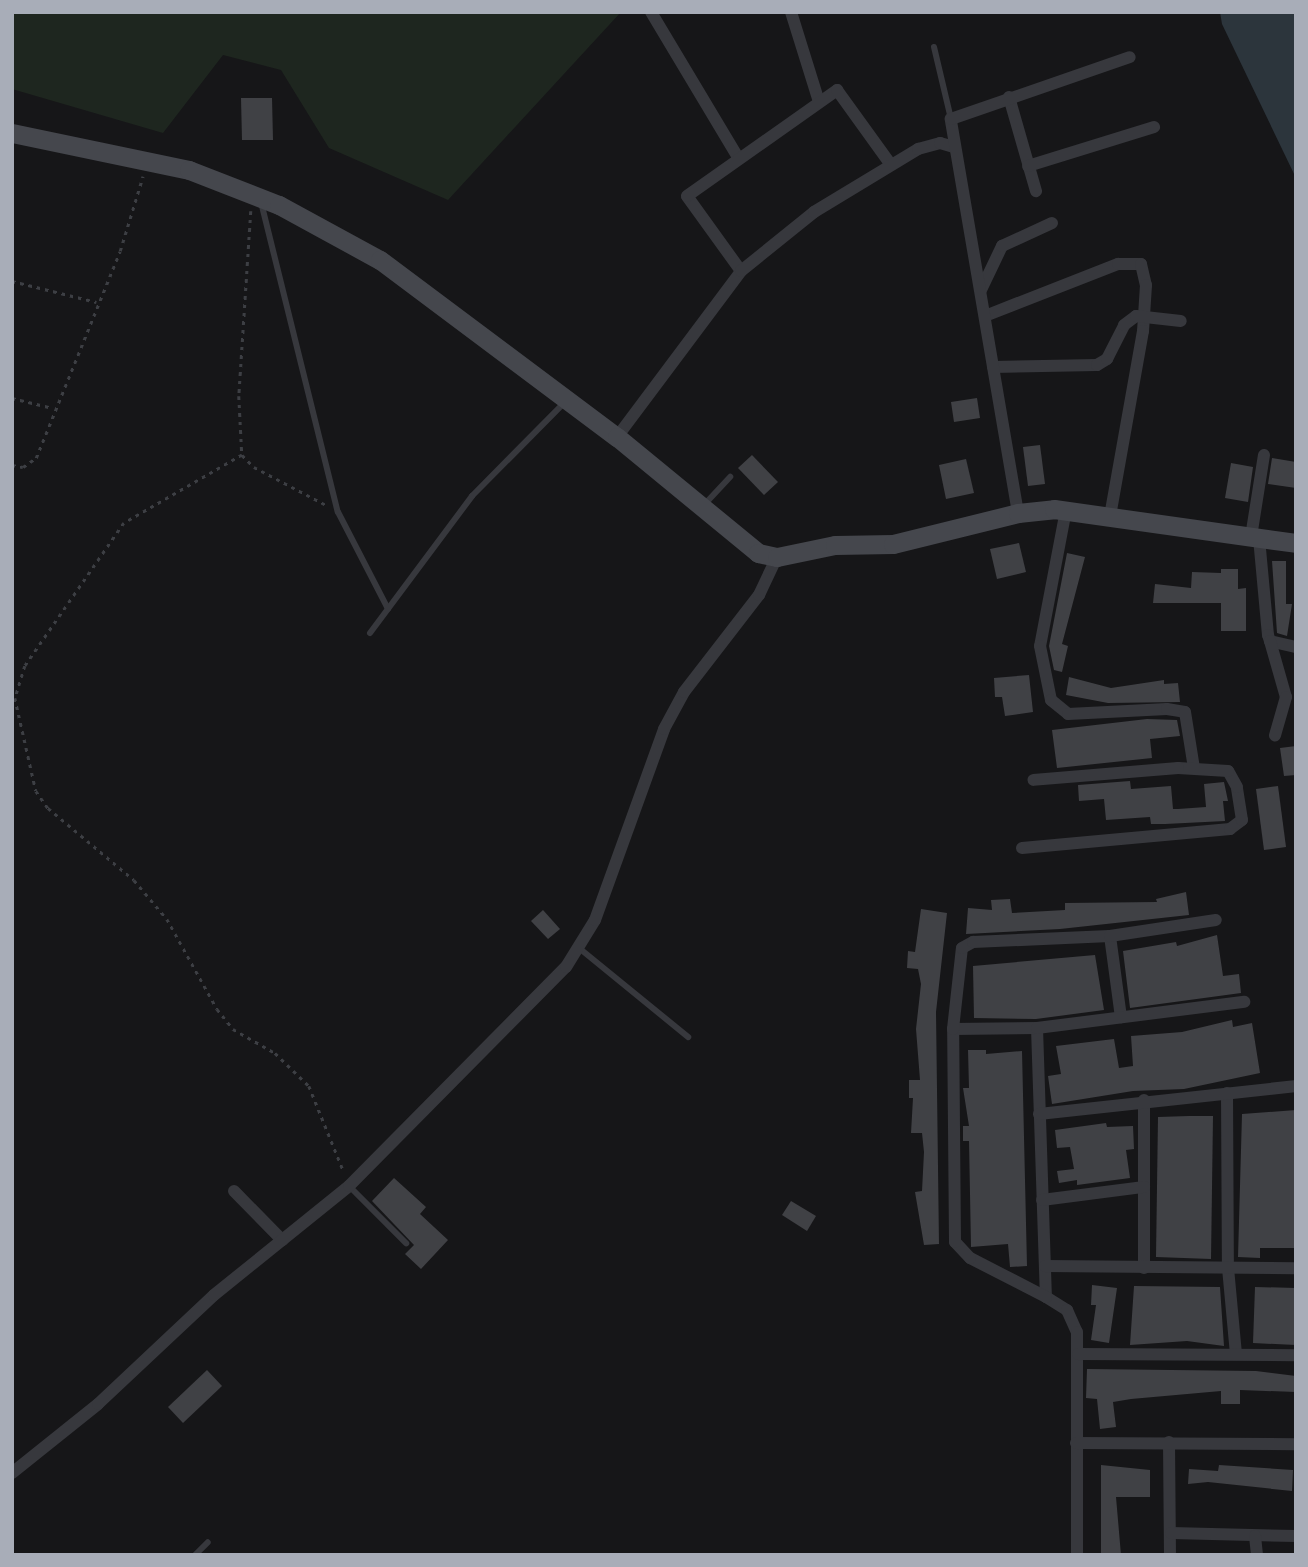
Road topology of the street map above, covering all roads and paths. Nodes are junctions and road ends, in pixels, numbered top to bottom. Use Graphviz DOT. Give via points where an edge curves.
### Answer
graph roads {
  1 [pos="651,12"];
  2 [pos="791,12"];
  3 [pos="934,47"];
  4 [pos="1130,57"];
  5 [pos="1009,97"];
  6 [pos="819,102"];
  7 [pos="951,119"];
  8 [pos="1154,127"];
  9 [pos="12,133"];
  10 [pos="954,147"];
  11 [pos="739,159"];
  12 [pos="147,162"];
  13 [pos="891,165"];
  14 [pos="1028,166"];
  15 [pos="1035,191"];
  16 [pos="256,197"];
  17 [pos="1052,223"];
  18 [pos="741,271"];
  19 [pos="12,281"];
  20 [pos="981,290"];
  21 [pos="96,302"];
  22 [pos="1144,315"];
  23 [pos="985,316"];
  24 [pos="1181,321"];
  25 [pos="993,367"];
  26 [pos="12,398"];
  27 [pos="566,401"];
  28 [pos="53,408"];
  29 [pos="617,437"];
  30 [pos="1264,455"];
  31 [pos="242,456"];
  32 [pos="12,465"];
  33 [pos="730,477"];
  34 [pos="703,506"];
  35 [pos="1066,510"];
  36 [pos="338,512"];
  37 [pos="1018,513"];
  38 [pos="1110,516"];
  39 [pos="1255,538"];
  40 [pos="1296,543"];
  41 [pos="778,557"];
  42 [pos="388,609"];
  43 [pos="370,633"];
  44 [pos="1270,641"];
  45 [pos="1296,647"];
  46 [pos="1275,735"];
  47 [pos="1194,768"];
  48 [pos="1033,780"];
  49 [pos="1022,848"];
  50 [pos="1216,920"];
  51 [pos="1110,936"];
  52 [pos="579,948"];
  53 [pos="1244,1002"];
  54 [pos="1121,1017"];
  55 [pos="1037,1028"];
  56 [pos="953,1029"];
  57 [pos="688,1037"];
  58 [pos="1296,1086"];
  59 [pos="1227,1093"];
  60 [pos="1144,1100"];
  61 [pos="1039,1114"];
  62 [pos="349,1186"];
  63 [pos="1144,1186"];
  64 [pos="234,1191"];
  65 [pos="1042,1200"];
  66 [pos="282,1241"];
  67 [pos="406,1243"];
  68 [pos="1045,1266"];
  69 [pos="1144,1268"];
  70 [pos="1228,1268"];
  71 [pos="1296,1268"];
  72 [pos="1046,1297"];
  73 [pos="1078,1354"];
  74 [pos="1237,1354"];
  75 [pos="1296,1355"];
  76 [pos="1169,1442"];
  77 [pos="1076,1443"];
  78 [pos="1296,1444"];
  79 [pos="12,1473"];
  80 [pos="1171,1533"];
  81 [pos="1255,1536"];
  82 [pos="1296,1536"];
  83 [pos="208,1542"];
  84 [pos="195,1555"];
  85 [pos="1077,1555"];
  86 [pos="1170,1555"];
  87 [pos="1257,1555"];
  1 -- 11 [label="street"];
  2 -- 6 [label="street"];
  3 -- 7 [label="lane"];
  4 -- 5 [label="street"];
  5 -- 7 [label="street"];
  5 -- 14 [label="street"];
  6 -- 11 [label="street"];
  6 -- 13 [label="street" via="837,90"];
  7 -- 10 [label="street"];
  8 -- 14 [label="street"];
  9 -- 12 [label="street"];
  10 -- 13 [label="street" via="927,145"];
  10 -- 20 [label="street" via="967,191"];
  11 -- 18 [label="street" via="688,196"];
  12 -- 16 [label="street" via="189,170"];
  12 -- 21 [label="path" via="120,251"];
  13 -- 18 [label="street" via="808,217"];
  14 -- 15 [label="street"];
  16 -- 27 [label="street" via="279,205 405,275"];
  16 -- 31 [label="path" via="239,396"];
  16 -- 36 [label="lane"];
  17 -- 20 [label="street" via="1002,246"];
  18 -- 29 [label="street"];
  19 -- 21 [label="path"];
  20 -- 23 [label="street"];
  21 -- 28 [label="path"];
  22 -- 23 [label="street" via="1144,269 1129,262"];
  22 -- 24 [label="street"];
  22 -- 25 [label="street" via="1128,320 1111,354 1097,365"];
  22 -- 38 [label="street"];
  23 -- 25 [label="street"];
  25 -- 37 [label="street"];
  26 -- 28 [label="path"];
  27 -- 29 [label="street"];
  27 -- 42 [label="lane" via="472,496"];
  28 -- 32 [label="path" via="36,458 23,467"];
  29 -- 34 [label="street"];
  30 -- 39 [label="street"];
  31 -- 36 [label="path"];
  31 -- 62 [label="path" via="124,523 25,666 15,698 36,790 48,808 134,880 167,919 233,1029 275,1052 309,1086"];
  33 -- 34 [label="lane"];
  34 -- 41 [label="street" via="758,554"];
  35 -- 37 [label="street"];
  35 -- 38 [label="street"];
  35 -- 47 [label="street" via="1039,658 1051,701 1068,714 1185,712"];
  36 -- 42 [label="lane"];
  37 -- 41 [label="street" via="893,544 835,545"];
  38 -- 39 [label="street"];
  39 -- 40 [label="street"];
  39 -- 44 [label="street"];
  41 -- 52 [label="street" via="759,595 684,692 664,729 595,920"];
  42 -- 43 [label="lane"];
  44 -- 45 [label="street"];
  44 -- 46 [label="street" via="1286,696"];
  47 -- 48 [label="street"];
  47 -- 49 [label="street" via="1233,775 1242,811 1238,827"];
  50 -- 51 [label="street"];
  51 -- 54 [label="street"];
  51 -- 56 [label="street" via="965,944 959,955"];
  52 -- 57 [label="lane"];
  52 -- 62 [label="street" via="515,1023"];
  53 -- 54 [label="street"];
  54 -- 55 [label="street"];
  55 -- 56 [label="street"];
  55 -- 61 [label="street"];
  56 -- 72 [label="street" via="956,1242 970,1258"];
  58 -- 59 [label="street"];
  59 -- 60 [label="street"];
  59 -- 70 [label="street"];
  60 -- 61 [label="street"];
  60 -- 63 [label="street"];
  61 -- 65 [label="street"];
  62 -- 66 [label="street"];
  62 -- 67 [label="lane"];
  63 -- 65 [label="street"];
  63 -- 69 [label="street"];
  64 -- 66 [label="street"];
  65 -- 68 [label="street"];
  66 -- 79 [label="street"];
  68 -- 69 [label="street"];
  68 -- 72 [label="street"];
  69 -- 70 [label="street"];
  70 -- 71 [label="street"];
  70 -- 74 [label="street"];
  72 -- 73 [label="street" via="1075,1321"];
  73 -- 74 [label="street"];
  73 -- 77 [label="street"];
  74 -- 75 [label="street"];
  76 -- 77 [label="street"];
  76 -- 78 [label="street"];
  76 -- 80 [label="street"];
  77 -- 85 [label="street"];
  80 -- 81 [label="street"];
  80 -- 86 [label="street"];
  81 -- 82 [label="street"];
  81 -- 87 [label="street"];
  83 -- 84 [label="lane"];
}
